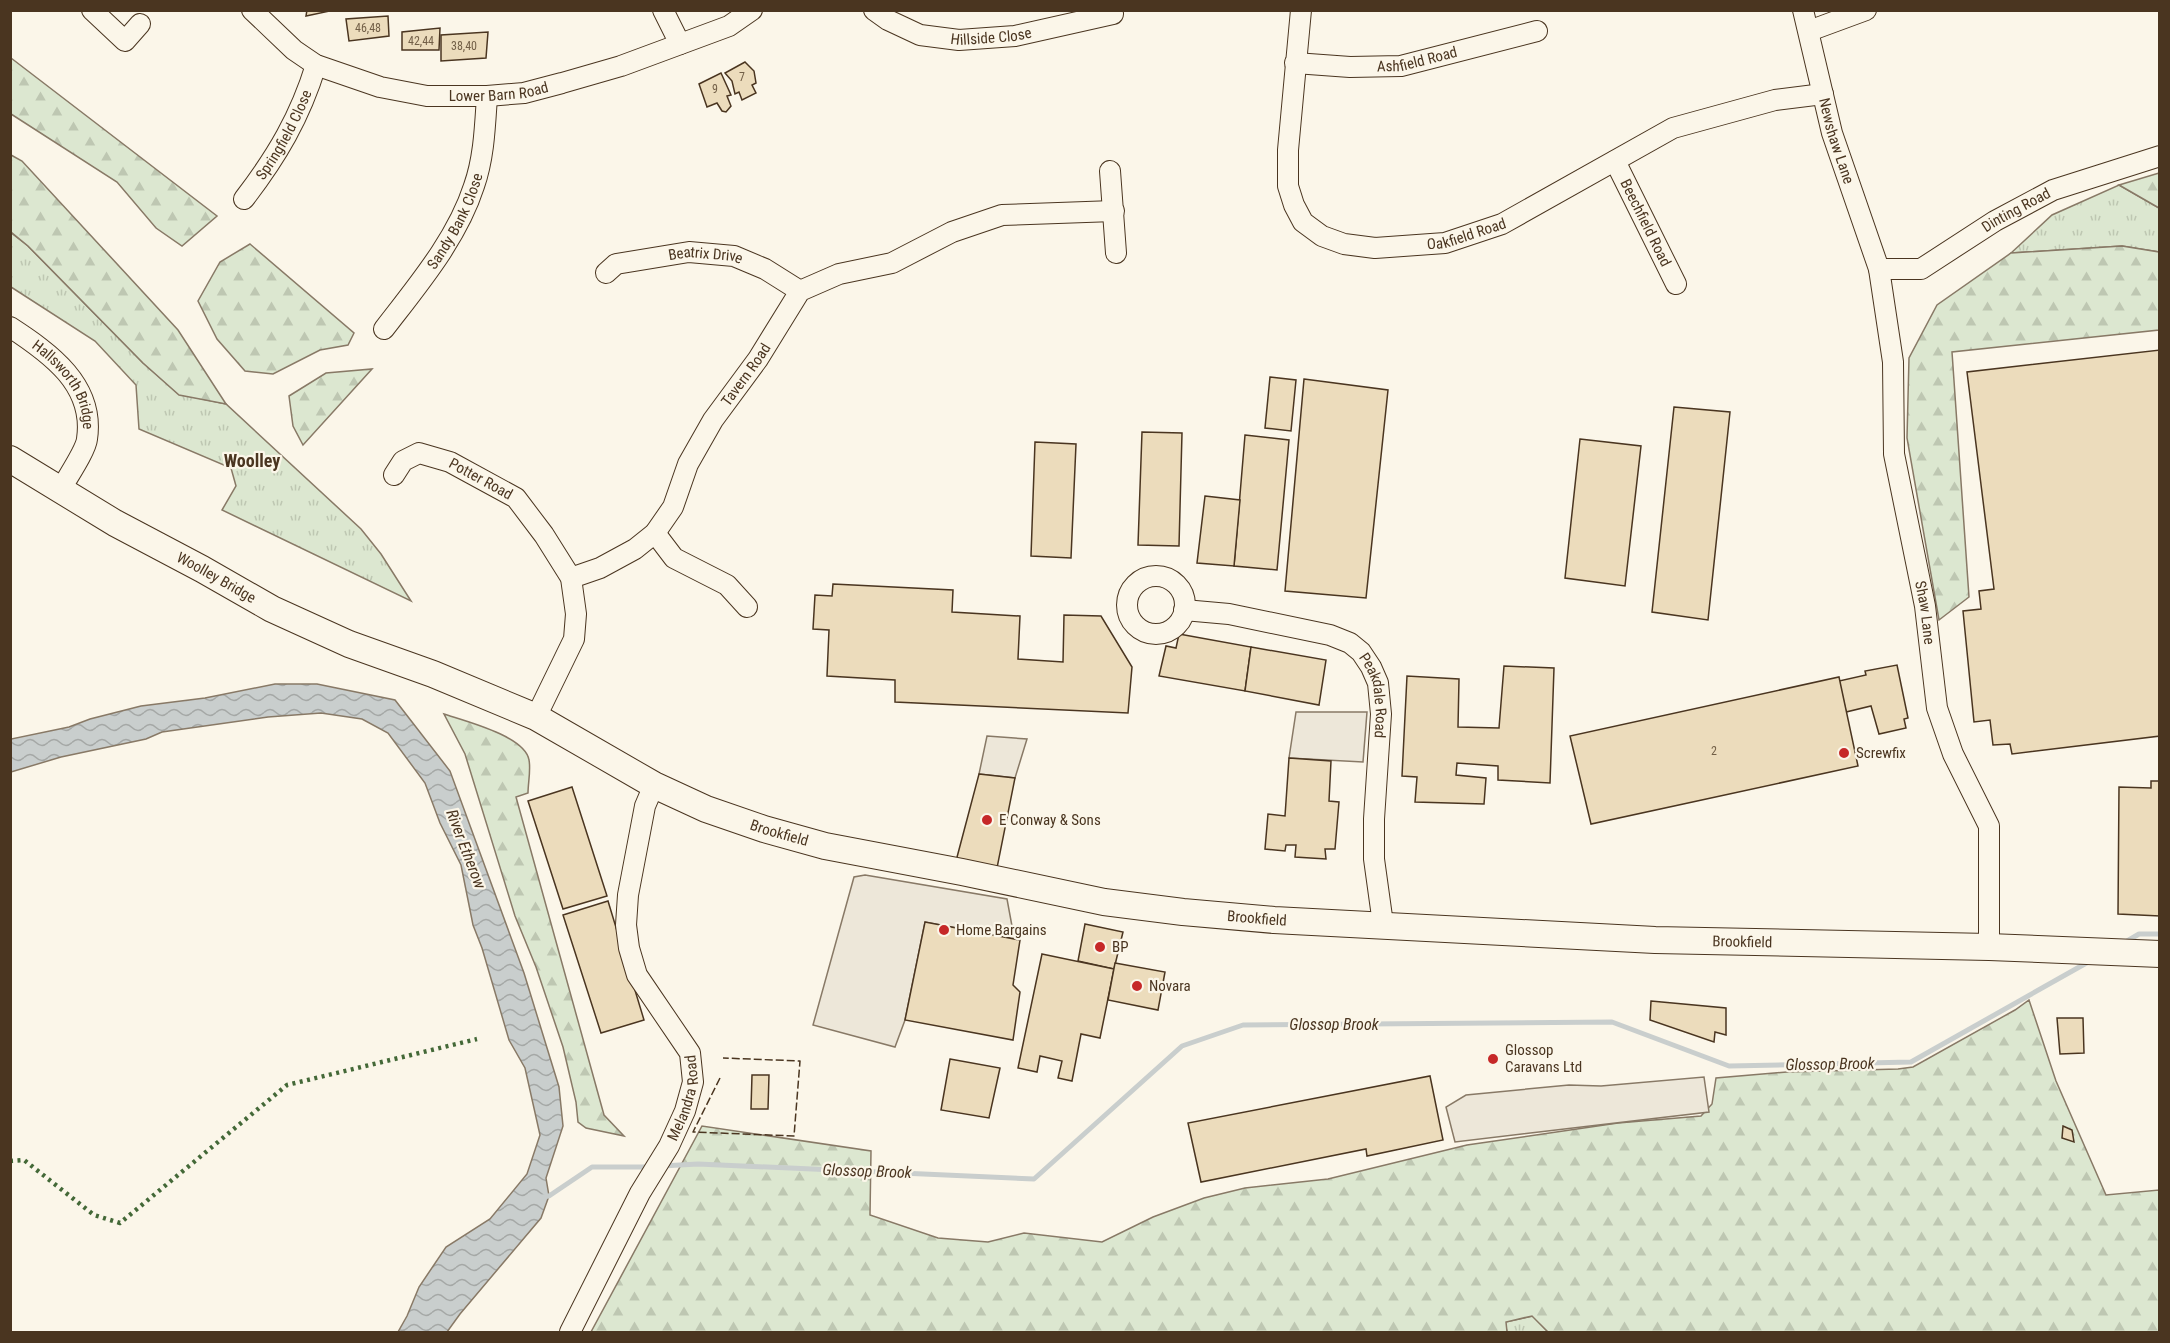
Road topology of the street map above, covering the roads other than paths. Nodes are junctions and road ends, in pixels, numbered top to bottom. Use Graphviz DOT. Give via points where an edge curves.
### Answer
graph roads {
  1 [pos="92,10"];
  2 [pos="252,10"];
  3 [pos="663,10"];
  4 [pos="752,10"];
  5 [pos="874,10"];
  6 [pos="1301,10"];
  7 [pos="1803,10"];
  8 [pos="1866,10"];
  9 [pos="1113,14"];
  10 [pos="140,24"];
  11 [pos="1537,31"];
  12 [pos="1809,31"];
  13 [pos="680,44"];
  14 [pos="1296,63"];
  15 [pos="316,65"];
  16 [pos="1823,94"];
  17 [pos="487,96"];
  18 [pos="2160,156"];
  19 [pos="1615,161"];
  20 [pos="1110,171"];
  21 [pos="244,199"];
  22 [pos="1114,211"];
  23 [pos="1116,253"];
  24 [pos="1879,269"];
  25 [pos="606,273"];
  26 [pos="1676,284"];
  27 [pos="800,291"];
  28 [pos="10,327"];
  29 [pos="384,329"];
  30 [pos="10,459"];
  31 [pos="393,475"];
  32 [pos="61,489"];
  33 [pos="655,533"];
  34 [pos="571,578"];
  35 [pos="747,607"];
  36 [pos="1184,610"];
  37 [pos="434,674"];
  38 [pos="536,717"];
  39 [pos="654,785"];
  40 [pos="1383,924"];
  41 [pos="1989,947"];
  42 [pos="2160,954"];
  43 [pos="570,1332"];
  1 -- 10 [label="street" via="125,40"];
  2 -- 15 [label="street, Lower Barn Road"];
  3 -- 13 [label="street"];
  4 -- 13 [label="street, Lower Barn Road" via="729,26"];
  5 -- 9 [label="street, Hillside Close" via="920,35 959,40 1015,36"];
  6 -- 14 [label="street, Oakfield Road"];
  7 -- 12 [label="street, Newshaw Lane"];
  8 -- 12 [label="street"];
  11 -- 14 [label="street, Ashfield Road" via="1401,66"];
  12 -- 16 [label="street, Newshaw Lane"];
  13 -- 17 [label="street, Lower Barn Road" via="552,86"];
  14 -- 19 [label="street, Oakfield Road" via="1288,186 1303,222 1322,236 1344,244 1375,248 1445,243 1502,224"];
  15 -- 17 [label="street, Lower Barn Road" via="380,87 427,96"];
  15 -- 21 [label="street, Springfield Close" via="294,122 269,167"];
  16 -- 19 [label="street, Oakfield Road" via="1775,100 1673,128"];
  16 -- 24 [label="street, Newshaw Lane" via="1832,133"];
  17 -- 29 [label="street, Sandy Bank Close" via="474,186 453,232"];
  18 -- 24 [label="street, Dinting Road" via="2053,190 1995,221 1921,269"];
  19 -- 26 [label="street, Beechfield Road"];
  20 -- 22 [label="street"];
  22 -- 23 [label="street"];
  22 -- 27 [label="street" via="1002,215 952,232 892,263 839,274"];
  24 -- 41 [label="street, Shaw Lane" via="1893,362 1894,454 1925,606 1936,708 1989,826"];
  25 -- 27 [label="street, Beatrix Drive" via="616,264 689,252 734,256 765,269"];
  27 -- 33 [label="street, Tavern Road" via="758,359 713,420 688,464 673,507"];
  28 -- 32 [label="street, Hallsworth Bridge" via="44,349 70,374 86,408 87,441"];
  30 -- 32 [label="main road, Woolley Bridge"];
  31 -- 34 [label="street, Potter Road" via="403,461 419,453 450,462 516,498"];
  32 -- 37 [label="main road, Woolley Bridge" via="272,609 349,644"];
  33 -- 34 [label="street, Tavern Road" via="600,568"];
  33 -- 35 [label="street" via="674,558 727,585"];
  34 -- 38 [label="street" via="576,614 574,639"];
  36 -- 40 [label="street, Peakdale Road" via="1229,614 1329,635 1350,643 1371,667 1378,683 1381,714 1374,859"];
  37 -- 38 [label="main road, Brookfield"];
  38 -- 39 [label="main road, Brookfield"];
  39 -- 40 [label="main road, Brookfield" via="706,809 825,846 1104,902 1262,919"];
  39 -- 43 [label="street, Melandra Road" via="628,895 629,948 637,975 690,1053 693,1082 669,1146 646,1182"];
  40 -- 41 [label="main road, Brookfield" via="1655,940"];
  41 -- 42 [label="main road, Brookfield"];
}
